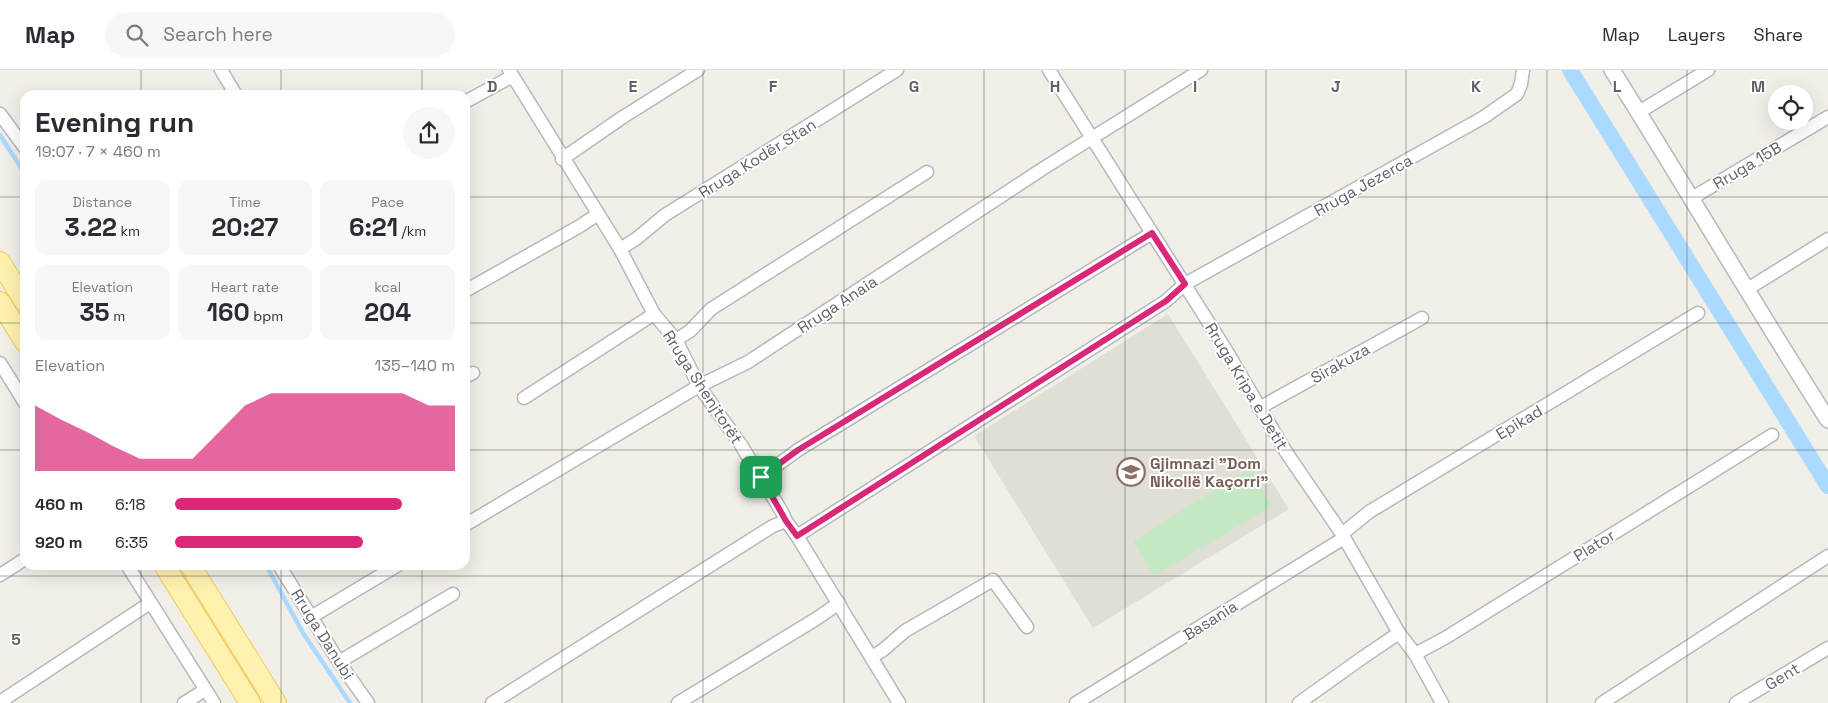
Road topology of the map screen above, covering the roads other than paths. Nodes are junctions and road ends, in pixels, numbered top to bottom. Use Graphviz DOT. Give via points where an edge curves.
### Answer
graph roads {
  1 [pos="221,70"];
  2 [pos="698,70"];
  3 [pos="897,70"];
  4 [pos="1049,70"];
  5 [pos="1201,70"];
  6 [pos="1523,70"];
  7 [pos="1612,70"];
  8 [pos="1708,70"];
  9 [pos="511,75"];
  10 [pos="233,90"];
  11 [pos="470,99"];
  12 [pos="1639,112"];
  13 [pos="0,114"];
  14 [pos="1828,117"];
  15 [pos="1092,138"];
  16 [pos="20,141"];
  17 [pos="562,158"];
  18 [pos="927,172"];
  19 [pos="1692,198"];
  20 [pos="598,214"];
  21 [pos="1152,233"];
  22 [pos="1828,239"];
  23 [pos="620,249"];
  24 [pos="0,262"];
  25 [pos="1185,284"];
  26 [pos="470,288"];
  27 [pos="1746,290"];
  28 [pos="20,294"];
  29 [pos="0,302"];
  30 [pos="1698,313"];
  31 [pos="654,314"];
  32 [pos="1422,318"];
  33 [pos="20,334"];
  34 [pos="676,340"];
  35 [pos="0,363"];
  36 [pos="4,380"];
  37 [pos="699,386"];
  38 [pos="20,398"];
  39 [pos="524,398"];
  40 [pos="1259,408"];
  41 [pos="1828,420"];
  42 [pos="1772,435"];
  43 [pos="761,477"];
  44 [pos="786,521"];
  45 [pos="470,522"];
  46 [pos="797,536"];
  47 [pos="1343,536"];
  48 [pos="1828,556"];
  49 [pos="20,562"];
  50 [pos="130,570"];
  51 [pos="167,570"];
  52 [pos="193,570"];
  53 [pos="283,570"];
  54 [pos="389,570"];
  55 [pos="0,574"];
  56 [pos="453,594"];
  57 [pos="150,603"];
  58 [pos="839,603"];
  59 [pos="311,616"];
  60 [pos="1027,627"];
  61 [pos="1399,633"];
  62 [pos="1828,648"];
  63 [pos="1415,654"];
  64 [pos="872,657"];
  65 [pos="339,662"];
  66 [pos="205,690"];
  67 [pos="0,702"];
  68 [pos="895,702"];
  69 [pos="184,703"];
  70 [pos="214,703"];
  71 [pos="250,703"];
  72 [pos="276,703"];
  73 [pos="368,703"];
  74 [pos="492,703"];
  75 [pos="678,703"];
  76 [pos="1076,703"];
  77 [pos="1299,703"];
  78 [pos="1442,703"];
  79 [pos="1602,703"];
  80 [pos="1736,703"];
  1 -- 10 [label="street"];
  2 -- 17 [label="street"];
  3 -- 23 [label="street, Rruga Kodër Stan" via="665,216"];
  4 -- 15 [label="street, Rruga Kripa e Detit"];
  5 -- 15 [label="street, Rruga Anaia"];
  6 -- 25 [label="street, Rruga Jezerca" via="1517,94 1484,117"];
  7 -- 12 [label="street"];
  8 -- 12 [label="street"];
  9 -- 11 [label="street"];
  9 -- 17 [label="street, Rruga Shenjtorët"];
  12 -- 19 [label="street"];
  13 -- 16 [label="street"];
  14 -- 19 [label="street, Rruga 15B"];
  15 -- 21 [label="street, Rruga Kripa e Detit"];
  15 -- 37 [label="street, Rruga Anaia" via="748,362"];
  17 -- 20 [label="street, Rruga Shenjtorët"];
  18 -- 34 [label="street" via="711,309 690,331"];
  19 -- 27 [label="street"];
  20 -- 23 [label="street, Rruga Shenjtorët"];
  20 -- 26 [label="street"];
  21 -- 25 [label="street, Rruga Kripa e Detit"];
  21 -- 43 [label="street" via="798,450"];
  22 -- 27 [label="street"];
  23 -- 31 [label="street, Rruga Shenjtorët"];
  24 -- 28 [label="main road"];
  25 -- 40 [label="street, Rruga Kripa e Detit"];
  25 -- 46 [label="street, Rruga Jezerca" via="1166,301"];
  27 -- 41 [label="street"];
  29 -- 33 [label="main road"];
  30 -- 47 [label="street, Epikad" via="1369,512"];
  31 -- 34 [label="street, Rruga Shenjtorët"];
  31 -- 39 [label="street"];
  32 -- 40 [label="street, Sirakuza"];
  34 -- 37 [label="street, Rruga Shenjtorët"];
  35 -- 36 [label="street"];
  36 -- 38 [label="street"];
  37 -- 43 [label="street, Rruga Shenjtorët"];
  37 -- 45 [label="street, Rruga Anaia"];
  40 -- 47 [label="street, Rruga Kripa e Detit"];
  42 -- 63 [label="street, Plator"];
  43 -- 44 [label="street, Rruga Shenjtorët"];
  44 -- 46 [label="street, Rruga Shenjtorët"];
  44 -- 74 [label="street" via="772,526"];
  46 -- 58 [label="street, Rruga Shenjtorët"];
  47 -- 61 [label="street, Rruga Kripa e Detit"];
  47 -- 76 [label="street, Basania"];
  48 -- 79 [label="street"];
  49 -- 55 [label="street"];
  50 -- 57 [label="street"];
  51 -- 71 [label="main road"];
  52 -- 72 [label="main road"];
  53 -- 59 [label="street, Rruga Danubi"];
  54 -- 59 [label="street"];
  56 -- 65 [label="street"];
  57 -- 66 [label="street"];
  57 -- 67 [label="street"];
  58 -- 64 [label="street, Rruga Shenjtorët"];
  58 -- 75 [label="street"];
  59 -- 65 [label="street, Rruga Danubi"];
  60 -- 64 [label="street" via="993,580 905,631"];
  61 -- 63 [label="street, Rruga Kripa e Detit"];
  61 -- 77 [label="street"];
  62 -- 80 [label="street, Gent"];
  63 -- 78 [label="street, Rruga Kripa e Detit"];
  64 -- 68 [label="street, Rruga Shenjtorët"];
  65 -- 73 [label="street, Rruga Danubi"];
  66 -- 69 [label="street"];
  66 -- 70 [label="street"];
}
